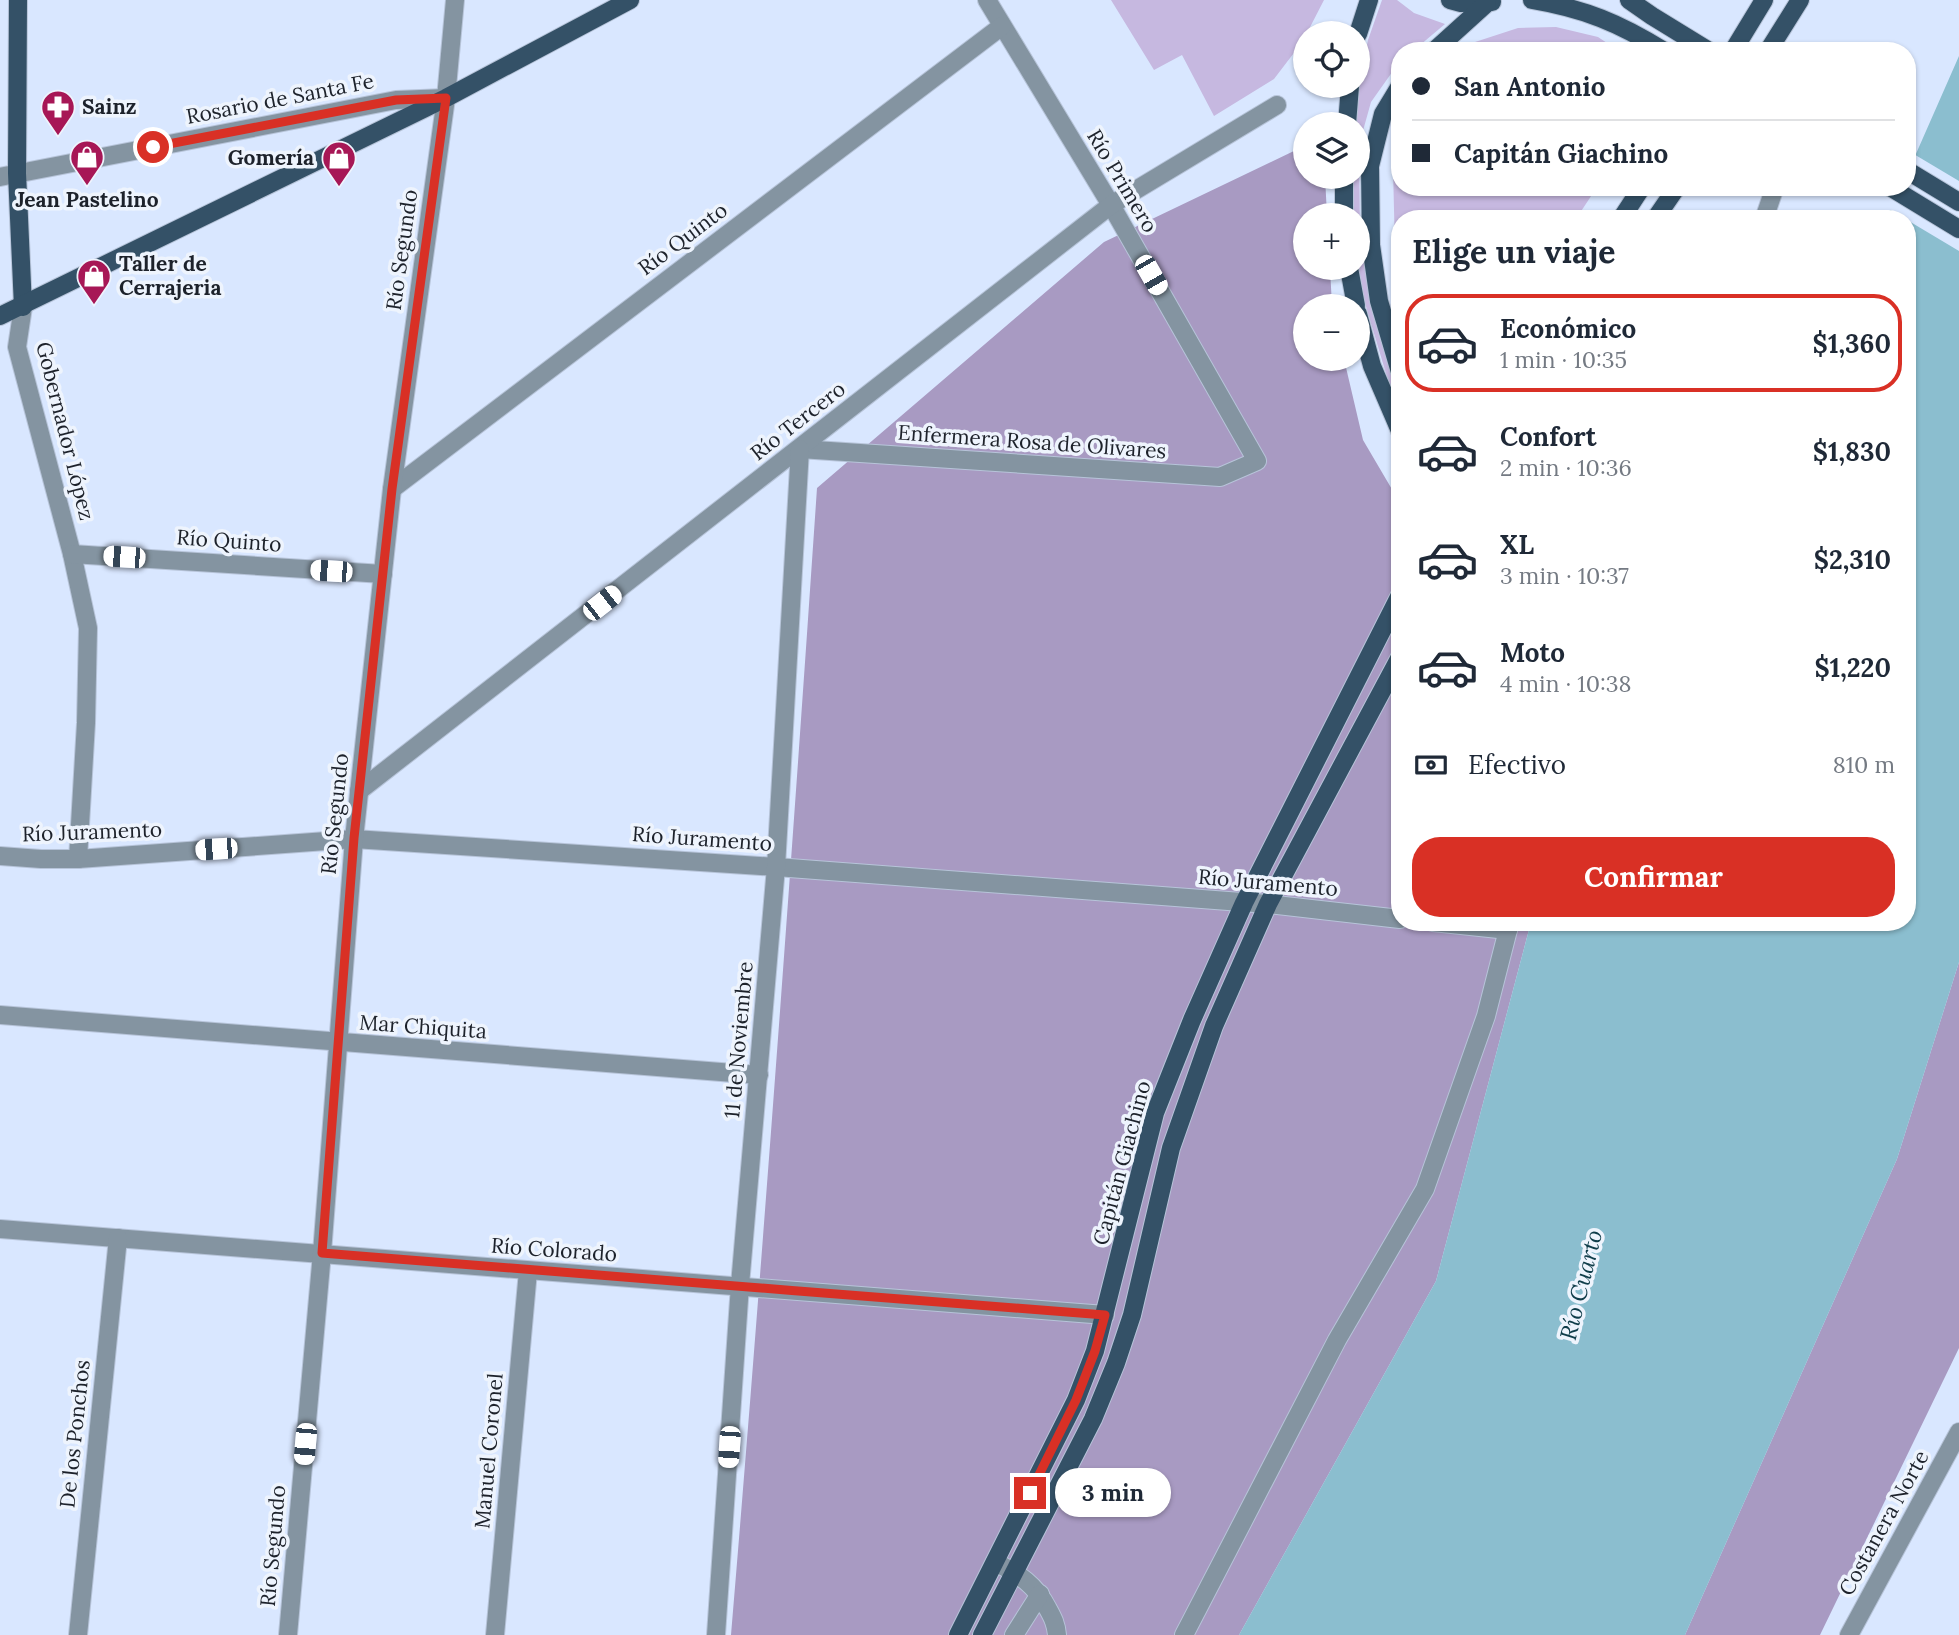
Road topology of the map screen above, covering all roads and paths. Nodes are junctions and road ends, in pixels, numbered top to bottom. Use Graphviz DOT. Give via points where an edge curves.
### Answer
graph roads {
  1 [pos="18,0"];
  2 [pos="455,0"];
  3 [pos="630,0"];
  4 [pos="987,0"];
  5 [pos="1369,0"];
  6 [pos="1450,0"];
  7 [pos="1532,0"];
  8 [pos="1629,0"];
  9 [pos="1800,0"];
  10 [pos="1493,1"];
  11 [pos="1760,5"];
  12 [pos="1362,21"];
  13 [pos="1002,26"];
  14 [pos="1445,42"];
  15 [pos="1650,42"];
  16 [pos="1694,42"];
  17 [pos="1738,42"];
  18 [pos="1774,42"];
  19 [pos="446,98"];
  20 [pos="1391,101"];
  21 [pos="1277,105"];
  22 [pos="9,175"];
  23 [pos="1916,176"];
  24 [pos="1905,196"];
  25 [pos="1959,202"];
  26 [pos="1111,205"];
  27 [pos="1959,229"];
  28 [pos="23,307"];
  29 [pos="0,316"];
  30 [pos="1391,342"];
  31 [pos="1370,359"];
  32 [pos="1391,410"];
  33 [pos="800,449"];
  34 [pos="1257,461"];
  35 [pos="392,489"];
  36 [pos="72,554"];
  37 [pos="383,574"];
  38 [pos="1391,613"];
  39 [pos="1391,674"];
  40 [pos="359,791"];
  41 [pos="354,838"];
  42 [pos="0,856"];
  43 [pos="78,859"];
  44 [pos="776,867"];
  45 [pos="1244,903"];
  46 [pos="1268,904"];
  47 [pos="1391,918"];
  48 [pos="1508,931"];
  49 [pos="0,1015"];
  50 [pos="337,1043"];
  51 [pos="759,1076"];
  52 [pos="0,1229"];
  53 [pos="118,1238"];
  54 [pos="322,1253"];
  55 [pos="528,1271"];
  56 [pos="740,1285"];
  57 [pos="1105,1315"];
  58 [pos="1959,1433"];
  59 [pos="995,1562"];
  60 [pos="1014,1572"];
  61 [pos="1040,1594"];
  62 [pos="78,1635"];
  63 [pos="288,1635"];
  64 [pos="495,1635"];
  65 [pos="716,1635"];
  66 [pos="958,1635"];
  67 [pos="982,1635"];
  68 [pos="1014,1635"];
  69 [pos="1057,1635"];
  70 [pos="1184,1635"];
  71 [pos="1849,1635"];
  1 -- 22 [label="main road"];
  2 -- 19 [label="street, Río Segundo"];
  3 -- 19 [label="main road"];
  4 -- 13 [label="street, Río Primero"];
  5 -- 12 [label="main road"];
  6 -- 10 [label="main road"];
  7 -- 15 [label="main road" via="1597,15"];
  8 -- 16 [label="main road"];
  9 -- 18 [label="main road"];
  10 -- 14 [label="main road"];
  11 -- 17 [label="main road"];
  13 -- 26 [label="street, Río Primero"];
  13 -- 35 [label="street, Río Quinto"];
  19 -- 22 [label="street, Rosario de Santa Fe" via="396,100"];
  19 -- 28 [label="main road"];
  19 -- 35 [label="street, Río Segundo"];
  20 -- 30 [label="main road" via="1383,114 1370,166 1371,246"];
  21 -- 26 [label="street, Río Tercero"];
  22 -- 28 [label="main road"];
  23 -- 25 [label="main road"];
  24 -- 27 [label="main road"];
  26 -- 33 [label="street, Río Tercero"];
  26 -- 34 [label="street, Río Primero"];
  28 -- 29 [label="main road"];
  28 -- 36 [label="street, Gobernador López" via="17,347"];
  31 -- 32 [label="main road"];
  33 -- 34 [label="street, Enfermera Rosa de Olivares" via="1220,477"];
  33 -- 40 [label="street, Río Tercero"];
  33 -- 44 [label="street, 11 de Noviembre"];
  35 -- 37 [label="street, Río Segundo"];
  36 -- 37 [label="street, Río Quinto"];
  36 -- 43 [label="street, Gobernador López" via="88,628"];
  37 -- 40 [label="street, Río Segundo"];
  38 -- 45 [label="main road, Capitán Giachino"];
  39 -- 46 [label="main road, Capitán Giachino"];
  40 -- 41 [label="street, Río Segundo"];
  41 -- 43 [label="street, Río Juramento"];
  41 -- 44 [label="street, Río Juramento"];
  41 -- 50 [label="street, Río Segundo"];
  42 -- 43 [label="street, Río Juramento"];
  44 -- 45 [label="street, Río Juramento"];
  44 -- 51 [label="street, 11 de Noviembre"];
  45 -- 46 [label="street, Río Juramento"];
  45 -- 57 [label="main road, Capitán Giachino" via="1155,1113"];
  46 -- 47 [label="street, Río Juramento"];
  46 -- 60 [label="main road, Capitán Giachino" via="1214,1026 1171,1149 1132,1315 1116,1363 1093,1419"];
  48 -- 70 [label="street" via="1486,1016 1425,1189 1337,1340"];
  49 -- 50 [label="street, Mar Chiquita"];
  50 -- 51 [label="street, Mar Chiquita"];
  50 -- 54 [label="street, Río Segundo"];
  51 -- 56 [label="street, 11 de Noviembre"];
  52 -- 53 [label="street, Río Colorado"];
  53 -- 54 [label="street, Río Colorado"];
  53 -- 62 [label="street, De los Ponchos"];
  54 -- 55 [label="street, Río Colorado"];
  54 -- 63 [label="street, Río Segundo"];
  55 -- 56 [label="street, Río Colorado"];
  55 -- 64 [label="street, Manuel Coronel"];
  56 -- 57 [label="street, Río Colorado"];
  56 -- 65 [label="street, 11 de Noviembre"];
  57 -- 59 [label="main road, Capitán Giachino" via="1076,1400"];
  58 -- 71 [label="street, Costanera Norte"];
  59 -- 60 [label="street"];
  59 -- 66 [label="main road, Capitán Giachino"];
  60 -- 61 [label="street"];
  60 -- 67 [label="main road, Capitán Giachino"];
  61 -- 68 [label="street"];
  61 -- 69 [label="street"];
}
